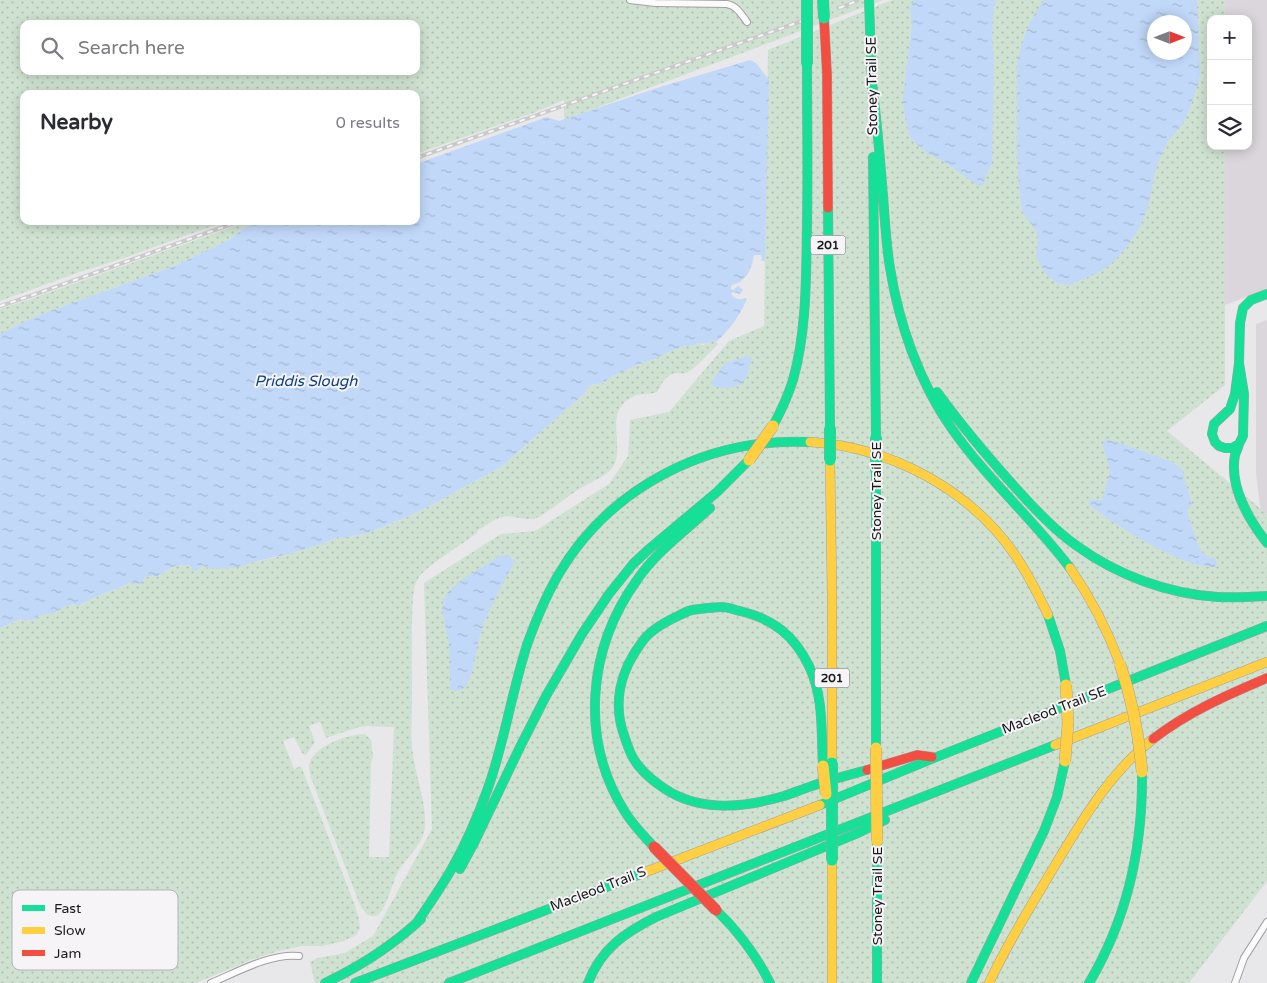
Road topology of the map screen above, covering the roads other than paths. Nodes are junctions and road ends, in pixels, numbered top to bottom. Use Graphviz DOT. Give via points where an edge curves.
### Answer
graph roads {
  1 [pos="630,0"];
  2 [pos="807,0"];
  3 [pos="823,0"];
  4 [pos="869,0"];
  5 [pos="746,22"];
  6 [pos="872,83"];
  7 [pos="1267,294"];
  8 [pos="913,352"];
  9 [pos="1239,363"];
  10 [pos="1239,444"];
  11 [pos="746,464"];
  12 [pos="1267,543"];
  13 [pos="1267,596"];
  14 [pos="1267,626"];
  15 [pos="1267,662"];
  16 [pos="1267,678"];
  17 [pos="934,758"];
  18 [pos="828,764"];
  19 [pos="842,797"];
  20 [pos="916,800"];
  21 [pos="1267,922"];
  22 [pos="416,924"];
  23 [pos="299,956"];
  24 [pos="211,983"];
  25 [pos="325,983"];
  26 [pos="355,983"];
  27 [pos="449,983"];
  28 [pos="588,983"];
  29 [pos="770,983"];
  30 [pos="832,983"];
  31 [pos="877,983"];
  32 [pos="971,983"];
  33 [pos="989,983"];
  34 [pos="1089,983"];
  35 [pos="1235,983"];
  1 -- 5 [label="street" via="727,4 736,8"];
  2 -- 11 [label="main road, bridge" via="808,193 805,302 798,357 783,406"];
  3 -- 18 [label="main road, 201, bridge" via="832,593"];
  4 -- 6 [label="main road, Stoney Trail SE"];
  6 -- 8 [label="main road" via="890,268"];
  6 -- 31 [label="main road, Stoney Trail SE, bridge"];
  7 -- 9 [label="main road" via="1251,300 1243,308"];
  8 -- 13 [label="main road" via="936,390 976,443 1045,519 1077,546 1124,573 1176,591 1219,597"];
  8 -- 34 [label="main road, bridge" via="955,433 1080,583 1107,631 1126,679 1142,772 1142,818 1125,902 1105,954"];
  9 -- 10 [label="main road" via="1244,394 1243,436"];
  9 -- 10 [label="main road" via="1230,409 1214,424 1212,434 1219,446 1232,448"];
  10 -- 12 [label="main road" via="1234,459 1238,486 1248,515"];
  11 -- 22 [label="main road" via="715,495 642,555 614,587 542,704 463,864 443,894"];
  11 -- 29 [label="main road, bridge" via="719,499 654,559 621,602 599,656 594,716 603,765 621,806 654,847 742,936"];
  14 -- 17 [label="main road, Macleod Trail SE"];
  15 -- 20 [label="main road"];
  16 -- 33 [label="main road" via="1178,721 1126,763 1094,803 1010,941"];
  17 -- 18 [label="main road" via="917,755 759,802 708,805 686,800 649,777 626,746 618,710 623,674 630,658 648,634 680,613 710,606 729,606 764,618 780,627 792,640 809,667 820,705"];
  17 -- 19 [label="main road, Macleod Trail SE"];
  18 -- 30 [label="main road, 201, bridge" via="832,840"];
  19 -- 26 [label="main road, Macleod Trail S"];
  20 -- 27 [label="main road"];
  20 -- 28 [label="main road" via="893,816 858,833 635,928 602,958"];
  21 -- 35 [label="street" via="1244,958"];
  22 -- 25 [label="main road" via="372,959"];
  22 -- 32 [label="main road, bridge" via="452,869 479,809 500,753 521,666 545,598 572,552 590,530 654,478 697,458 758,443 826,443 880,456 910,468 960,498 988,522 1037,589 1061,652 1068,723 1060,788 1032,859"];
  23 -- 24 [label="street" via="273,958"];
}
